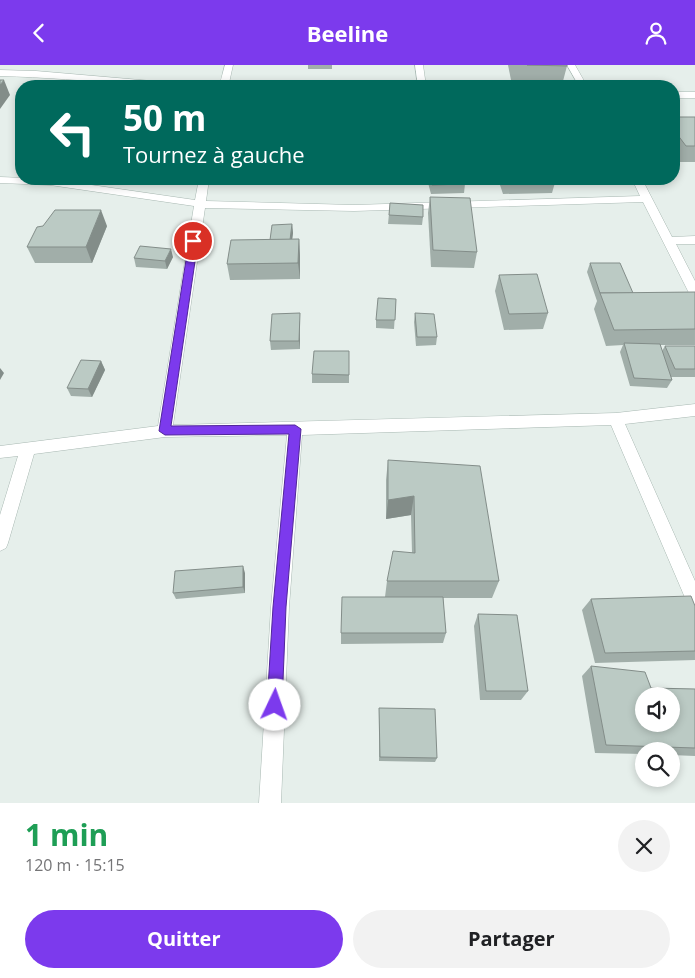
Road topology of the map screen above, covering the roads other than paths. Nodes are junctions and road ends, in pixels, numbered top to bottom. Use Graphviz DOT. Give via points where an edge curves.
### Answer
graph roads {
  1 [pos="229,65"];
  2 [pos="419,65"];
  3 [pos="571,65"];
  4 [pos="0,73"];
  5 [pos="106,80"];
  6 [pos="225,80"];
  7 [pos="421,80"];
  8 [pos="580,80"];
  9 [pos="680,95"];
  10 [pos="695,95"];
  11 [pos="0,181"];
  12 [pos="15,181"];
  13 [pos="71,185"];
  14 [pos="203,185"];
  15 [pos="640,185"];
  16 [pos="646,199"];
  17 [pos="199,203"];
  18 [pos="695,240"];
  19 [pos="667,241"];
  20 [pos="695,293"];
  21 [pos="695,410"];
  22 [pos="616,419"];
  23 [pos="295,429"];
  24 [pos="165,431"];
  25 [pos="28,449"];
  26 [pos="0,452"];
  27 [pos="0,543"];
  28 [pos="695,601"];
  29 [pos="270,803"];
  1 -- 6 [label="street"];
  2 -- 7 [label="street"];
  3 -- 8 [label="street"];
  4 -- 5 [label="street"];
  9 -- 10 [label="street"];
  11 -- 12 [label="street"];
  13 -- 17 [label="street"];
  14 -- 17 [label="street"];
  15 -- 16 [label="street"];
  16 -- 17 [label="street" via="354,208"];
  16 -- 19 [label="street"];
  17 -- 24 [label="street"];
  18 -- 19 [label="street"];
  19 -- 20 [label="street"];
  21 -- 22 [label="street"];
  22 -- 23 [label="street"];
  22 -- 28 [label="street"];
  23 -- 24 [label="street"];
  23 -- 29 [label="street" via="280,607"];
  24 -- 25 [label="street"];
  25 -- 26 [label="street"];
  25 -- 27 [label="street"];
}
